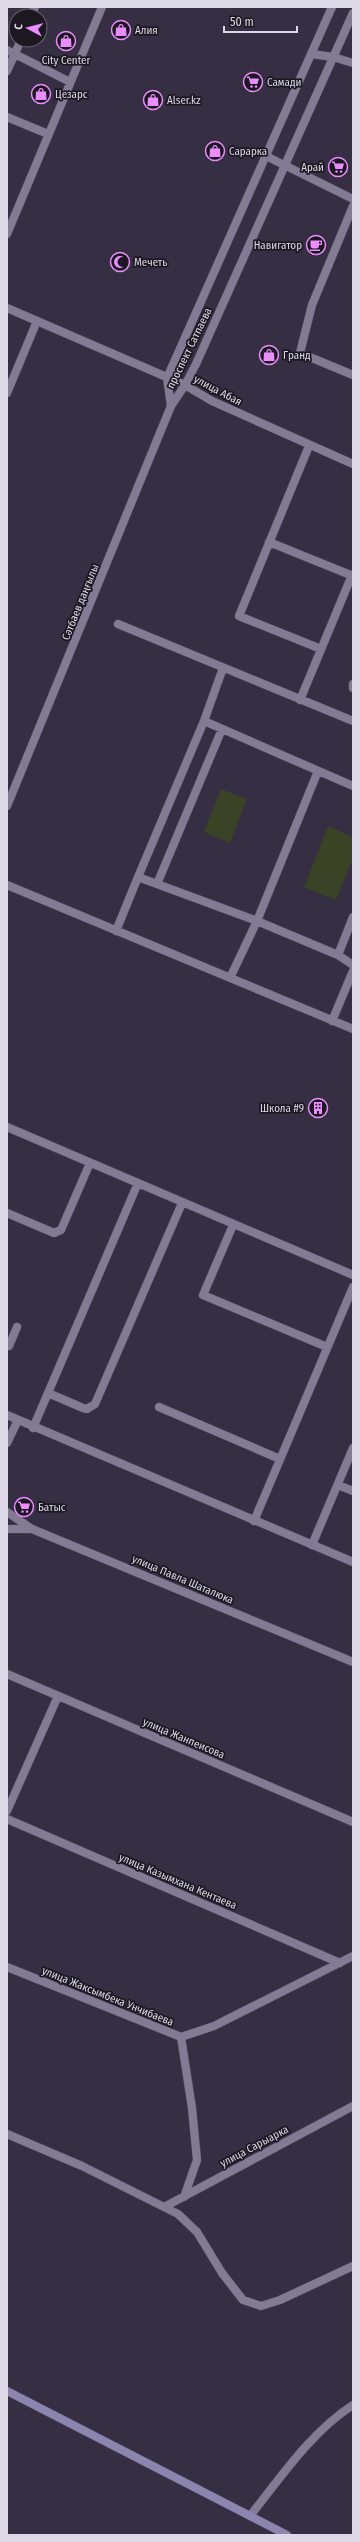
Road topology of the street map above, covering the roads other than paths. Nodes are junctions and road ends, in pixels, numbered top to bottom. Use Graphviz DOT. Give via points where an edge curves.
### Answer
graph roads {
  1 [pos="102,7"];
  2 [pos="332,7"];
  3 [pos="353,13"];
  4 [pos="11,52"];
  5 [pos="312,54"];
  6 [pos="334,57"];
  7 [pos="353,63"];
  8 [pos="7,71"];
  9 [pos="70,82"];
  10 [pos="7,117"];
  11 [pos="48,134"];
  12 [pos="266,156"];
  13 [pos="285,166"];
  14 [pos="353,199"];
  15 [pos="353,206"];
  16 [pos="10,216"];
  17 [pos="7,234"];
  18 [pos="7,308"];
  19 [pos="38,321"];
  20 [pos="353,375"];
  21 [pos="167,378"];
  22 [pos="185,385"];
  23 [pos="7,393"];
  24 [pos="171,406"];
  25 [pos="309,446"];
  26 [pos="353,464"];
  27 [pos="269,542"];
  28 [pos="352,576"];
  29 [pos="118,624"];
  30 [pos="321,649"];
  31 [pos="223,668"];
  32 [pos="353,684"];
  33 [pos="353,688"];
  34 [pos="300,700"];
  35 [pos="204,721"];
  36 [pos="353,721"];
  37 [pos="222,729"];
  38 [pos="318,771"];
  39 [pos="353,786"];
  40 [pos="7,806"];
  41 [pos="138,877"];
  42 [pos="157,884"];
  43 [pos="7,885"];
  44 [pos="353,918"];
  45 [pos="257,921"];
  46 [pos="116,931"];
  47 [pos="338,955"];
  48 [pos="353,965"];
  49 [pos="353,971"];
  50 [pos="230,978"];
  51 [pos="332,1020"];
  52 [pos="353,1029"];
  53 [pos="7,1127"];
  54 [pos="90,1163"];
  55 [pos="138,1183"];
  56 [pos="182,1203"];
  57 [pos="7,1214"];
  58 [pos="233,1225"];
  59 [pos="353,1275"];
  60 [pos="353,1287"];
  61 [pos="17,1327"];
  62 [pos="7,1345"];
  63 [pos="327,1347"];
  64 [pos="48,1393"];
  65 [pos="159,1407"];
  66 [pos="7,1415"];
  67 [pos="18,1420"];
  68 [pos="33,1428"];
  69 [pos="7,1443"];
  70 [pos="353,1448"];
  71 [pos="280,1459"];
  72 [pos="338,1485"];
  73 [pos="353,1491"];
  74 [pos="7,1512"];
  75 [pos="254,1520"];
  76 [pos="7,1529"];
  77 [pos="32,1529"];
  78 [pos="312,1545"];
  79 [pos="353,1562"];
  80 [pos="353,1662"];
  81 [pos="7,1674"];
  82 [pos="58,1696"];
  83 [pos="7,1811"];
  84 [pos="7,1819"];
  85 [pos="353,1822"];
  86 [pos="353,1956"];
  87 [pos="340,1963"];
  88 [pos="7,1967"];
  89 [pos="181,2037"];
  90 [pos="353,2106"];
  91 [pos="7,2134"];
  92 [pos="184,2196"];
  93 [pos="166,2206"];
  94 [pos="353,2266"];
  95 [pos="7,2391"];
  96 [pos="353,2405"];
  97 [pos="250,2516"];
  98 [pos="287,2535"];
  1 -- 9 [label="street"];
  2 -- 5 [label="street, проспект Сатпаева"];
  3 -- 6 [label="street, проспект Сатпаева"];
  4 -- 8 [label="street"];
  4 -- 9 [label="street"];
  5 -- 6 [label="street"];
  5 -- 12 [label="street, проспект Сатпаева"];
  6 -- 7 [label="street"];
  6 -- 13 [label="street, проспект Сатпаева"];
  9 -- 11 [label="street"];
  10 -- 11 [label="street"];
  11 -- 16 [label="street"];
  12 -- 13 [label="street"];
  12 -- 21 [label="street, проспект Сатпаева"];
  13 -- 14 [label="street"];
  13 -- 22 [label="street, проспект Сатпаева"];
  15 -- 20 [label="street" via="312,306 300,353"];
  16 -- 17 [label="street"];
  18 -- 19 [label="street, улица Абая"];
  19 -- 21 [label="street, улица Абая"];
  19 -- 23 [label="street"];
  21 -- 22 [label="street, улица Абая"];
  21 -- 24 [label="street, проспект Сатпаева"];
  22 -- 24 [label="street, проспект Сатпаева"];
  22 -- 25 [label="street, улица Абая" via="212,401"];
  24 -- 40 [label="street, Сәтбаев даңғылы"];
  25 -- 26 [label="street, улица Абая"];
  25 -- 27 [label="street"];
  27 -- 28 [label="street"];
  27 -- 30 [label="street" via="239,616"];
  28 -- 30 [label="street"];
  29 -- 31 [label="street"];
  30 -- 34 [label="street"];
  31 -- 34 [label="street"];
  31 -- 35 [label="street"];
  32 -- 33 [label="street"];
  34 -- 36 [label="street"];
  35 -- 37 [label="street"];
  35 -- 41 [label="street"];
  37 -- 38 [label="street"];
  37 -- 42 [label="street"];
  38 -- 39 [label="street"];
  38 -- 45 [label="street"];
  41 -- 42 [label="street"];
  41 -- 46 [label="street"];
  42 -- 45 [label="street"];
  43 -- 46 [label="street"];
  44 -- 47 [label="street"];
  45 -- 47 [label="street"];
  45 -- 50 [label="street"];
  46 -- 50 [label="street"];
  47 -- 48 [label="street"];
  49 -- 51 [label="street"];
  50 -- 51 [label="street"];
  51 -- 52 [label="street"];
  53 -- 54 [label="street"];
  54 -- 55 [label="street"];
  54 -- 57 [label="street" via="61,1230 54,1233"];
  55 -- 56 [label="street"];
  55 -- 64 [label="street"];
  56 -- 58 [label="street"];
  56 -- 64 [label="street" via="95,1404 87,1409"];
  58 -- 59 [label="street"];
  58 -- 63 [label="street" via="203,1295"];
  60 -- 63 [label="street"];
  61 -- 62 [label="street" via="9,1346"];
  63 -- 71 [label="street"];
  64 -- 68 [label="street"];
  65 -- 71 [label="street"];
  66 -- 67 [label="street"];
  67 -- 68 [label="street"];
  67 -- 69 [label="street"];
  68 -- 75 [label="street"];
  70 -- 72 [label="street"];
  71 -- 75 [label="street"];
  72 -- 73 [label="street"];
  72 -- 78 [label="street"];
  74 -- 77 [label="street, улица Павла Шаталюка"];
  75 -- 78 [label="street"];
  76 -- 77 [label="street"];
  77 -- 80 [label="street, улица Павла Шаталюка"];
  78 -- 79 [label="street"];
  81 -- 82 [label="street, улица Жанпеисова"];
  82 -- 83 [label="street"];
  82 -- 85 [label="street, улица Жанпеисова"];
  84 -- 87 [label="street, улица Казымхана Кентаева"];
  86 -- 87 [label="street, улица Жаксымбека Унчибаева"];
  87 -- 89 [label="street, улица Жаксымбека Унчибаева" via="214,2026"];
  88 -- 89 [label="street, улица Жаксымбека Унчибаева"];
  89 -- 92 [label="street" via="197,2160"];
  90 -- 92 [label="street, улица Сарыарка"];
  91 -- 93 [label="street"];
  92 -- 93 [label="street, улица Сарыарка"];
  93 -- 94 [label="street" via="197,2232 222,2273 243,2300 261,2306 280,2300"];
  95 -- 97 [label="main road"];
  96 -- 97 [label="street" via="335,2417 306,2448"];
  97 -- 98 [label="main road"];
}
